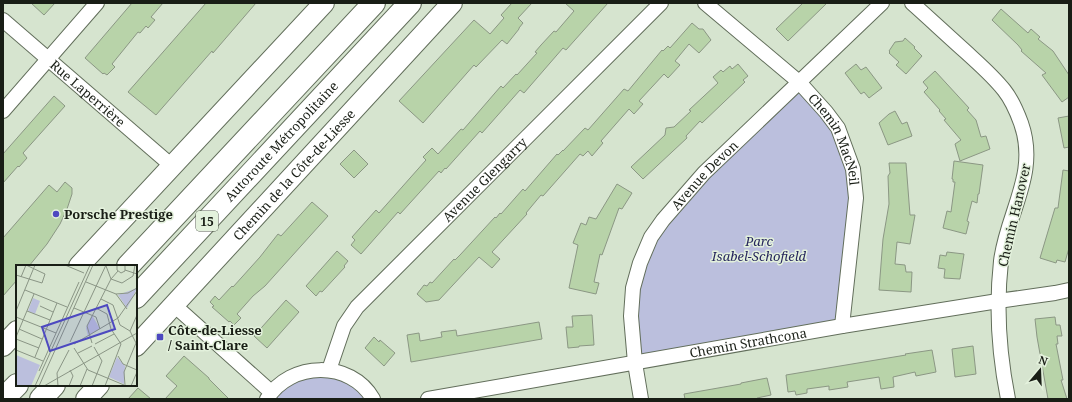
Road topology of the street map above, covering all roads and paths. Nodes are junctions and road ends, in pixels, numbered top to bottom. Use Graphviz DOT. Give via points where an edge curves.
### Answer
graph roads {
  1 [pos="97,3"];
  2 [pos="324,3"];
  3 [pos="355,3"];
  4 [pos="374,3"];
  5 [pos="410,3"];
  6 [pos="452,3"];
  7 [pos="661,3"];
  8 [pos="706,3"];
  9 [pos="882,3"];
  10 [pos="912,3"];
  11 [pos="3,20"];
  12 [pos="325,55"];
  13 [pos="48,59"];
  14 [pos="799,82"];
  15 [pos="3,111"];
  16 [pos="172,166"];
  17 [pos="80,265"];
  18 [pos="129,265"];
  19 [pos="1069,290"];
  20 [pos="137,296"];
  21 [pos="998,301"];
  22 [pos="174,305"];
  23 [pos="842,326"];
  24 [pos="16,332"];
  25 [pos="137,345"];
  26 [pos="3,346"];
  27 [pos="635,363"];
  28 [pos="330,370"];
  29 [pos="16,385"];
  30 [pos="53,386"];
  31 [pos="98,386"];
  32 [pos="269,396"];
  33 [pos="3,399"];
  34 [pos="41,399"];
  35 [pos="86,399"];
  36 [pos="373,399"];
  37 [pos="428,399"];
  38 [pos="641,399"];
  39 [pos="1008,399"];
  1 -- 13 [label="street"];
  2 -- 16 [label="main road"];
  3 -- 12 [label="highway"];
  4 -- 12 [label="highway, Autoroute Métropolitaine / 15"];
  5 -- 20 [label="highway, Autoroute Métropolitaine / 15"];
  6 -- 22 [label="main road, Chemin de la Côte-de-Liesse"];
  7 -- 28 [label="street, Avenue Glengarry" via="357,307 344,326"];
  8 -- 14 [label="street, Chemin MacNeil"];
  9 -- 14 [label="street, Avenue Devon"];
  10 -- 21 [label="street, Chemin Hanover" via="988,72 1005,91 1017,112 1025,135 1027,161 1023,184 1007,234"];
  11 -- 13 [label="street, Rue Laperrière"];
  12 -- 18 [label="highway, Autoroute Métropolitaine / 15"];
  13 -- 15 [label="street"];
  13 -- 16 [label="street, Rue Laperrière"];
  14 -- 23 [label="street, Chemin MacNeil" via="838,128 853,169 856,198"];
  14 -- 27 [label="street, Avenue Devon" via="704,173 651,237 633,288 631,316"];
  16 -- 17 [label="main road"];
  19 -- 21 [label="street, Chemin Strathcona"];
  21 -- 23 [label="street, Chemin Strathcona"];
  21 -- 39 [label="street, Chemin Hanover" via="1003,372"];
  22 -- 25 [label="main road, Chemin de la Côte-de-Liesse"];
  22 -- 32 [label="street"];
  23 -- 27 [label="street, Chemin Strathcona"];
  24 -- 26 [label="main road"];
  27 -- 37 [label="street, Chemin Strathcona"];
  27 -- 38 [label="street, Avenue Devon"];
  28 -- 32 [label="street" via="299,373 283,382"];
  28 -- 36 [label="street" via="344,374 362,385"];
  29 -- 33 [label="highway"];
  30 -- 34 [label="highway"];
  31 -- 35 [label="main road"];
}
